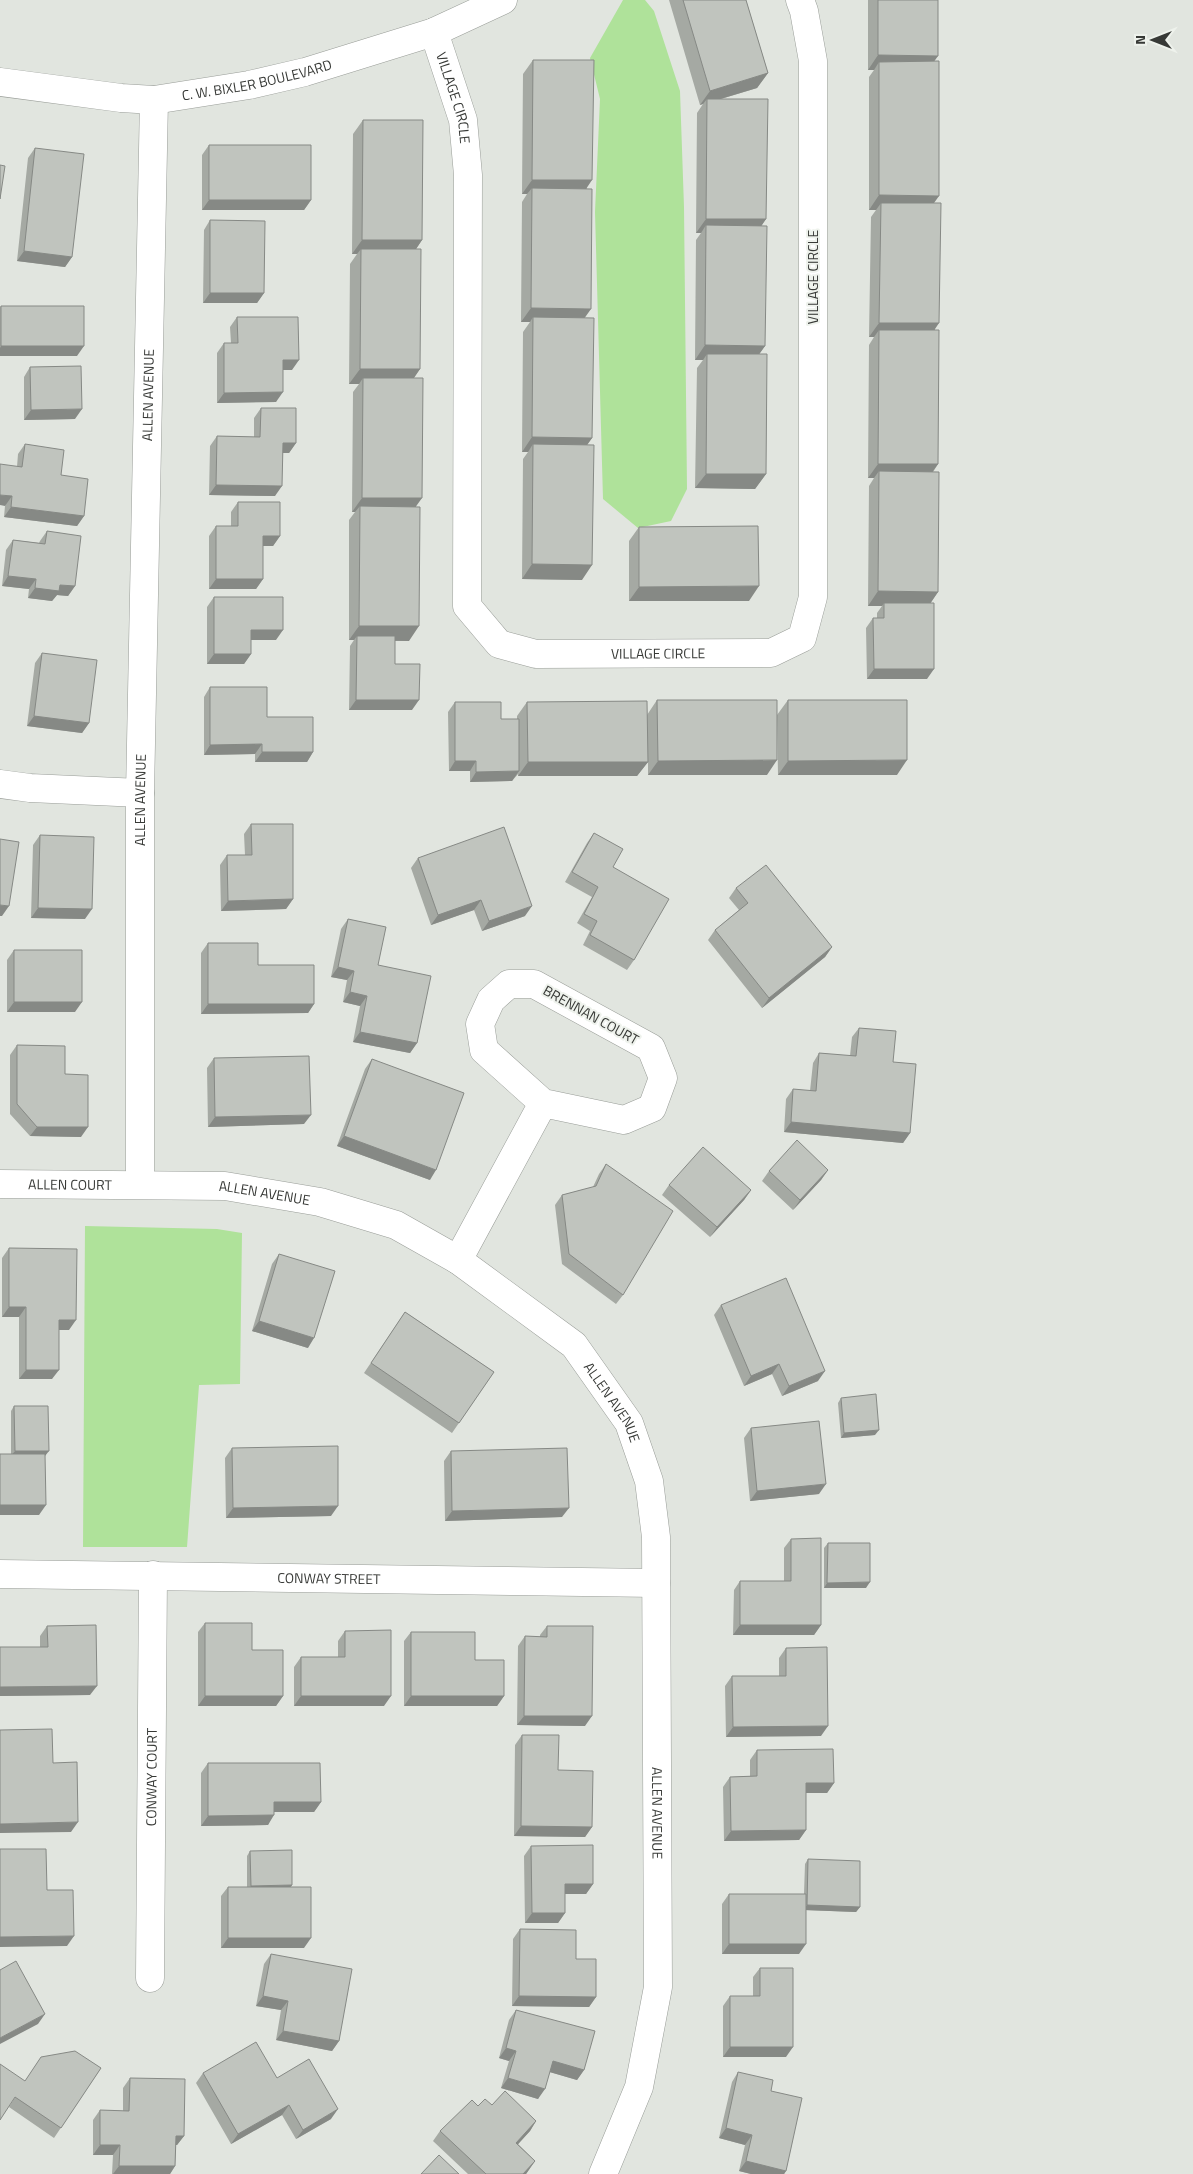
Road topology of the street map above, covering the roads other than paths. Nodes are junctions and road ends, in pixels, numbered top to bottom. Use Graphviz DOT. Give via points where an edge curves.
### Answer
graph roads {
  1 [pos="503,0"];
  2 [pos="800,0"];
  3 [pos="434,32"];
  4 [pos="0,82"];
  5 [pos="154,100"];
  6 [pos="0,784"];
  7 [pos="140,793"];
  8 [pos="543,1103"];
  9 [pos="0,1184"];
  10 [pos="140,1184"];
  11 [pos="458,1260"];
  12 [pos="0,1574"];
  13 [pos="153,1575"];
  14 [pos="656,1583"];
  15 [pos="150,1978"];
  16 [pos="602,2174"];
  1 -- 3 [label="street, C. W. BIXLER BOULEVARD"];
  2 -- 3 [label="street, VILLAGE CIRCLE" via="813,61 813,597 802,638 771,653 536,654 499,644 467,606 468,175 463,120"];
  3 -- 5 [label="street, C. W. BIXLER BOULEVARD" via="305,72 250,85"];
  4 -- 5 [label="street, C. W. BIXLER BOULEVARD"];
  5 -- 7 [label="street, ALLEN AVENUE"];
  6 -- 7 [label="street"];
  7 -- 10 [label="street, ALLEN AVENUE"];
  8 -- 8 [label="street, BRENNAN COURT" via="484,1050 480,1024 490,1000 509,984 534,984 651,1048 663,1076 652,1108 624,1120"];
  8 -- 11 [label="street"];
  9 -- 10 [label="street, ALLEN COURT"];
  10 -- 11 [label="street, ALLEN AVENUE" via="225,1186 320,1202 396,1225"];
  11 -- 14 [label="street, ALLEN AVENUE" via="574,1344 629,1422 649,1481 656,1537"];
  12 -- 13 [label="street, CONWAY STREET"];
  13 -- 14 [label="street, CONWAY STREET"];
  13 -- 15 [label="street, CONWAY COURT"];
  14 -- 16 [label="street, ALLEN AVENUE" via="658,1987 639,2087"];
}
